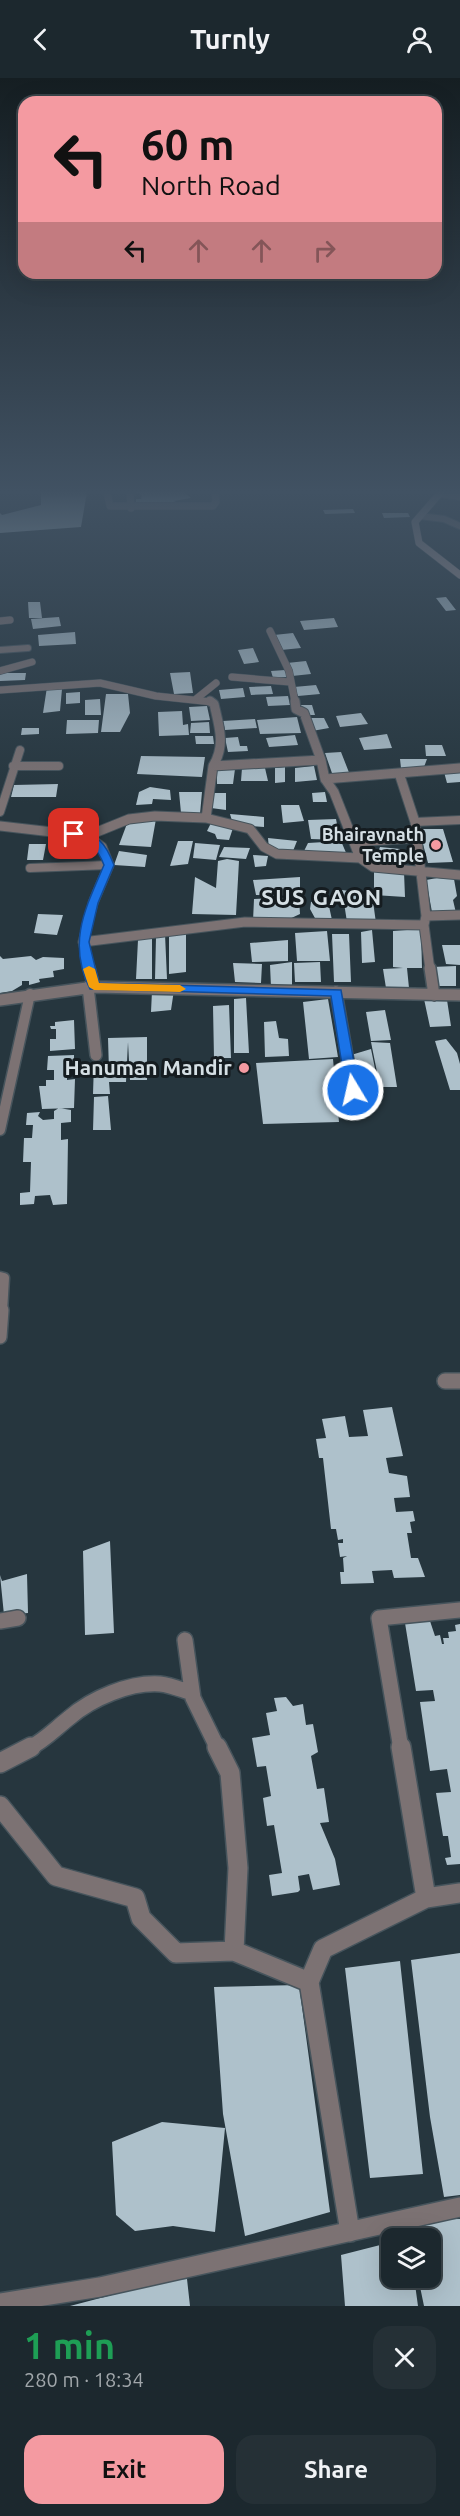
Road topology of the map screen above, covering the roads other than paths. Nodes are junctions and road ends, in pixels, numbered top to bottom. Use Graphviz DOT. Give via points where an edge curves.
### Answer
graph roads {
  1 [pos="10,620"];
  2 [pos="0,621"];
  3 [pos="270,631"];
  4 [pos="28,648"];
  5 [pos="0,650"];
  6 [pos="32,662"];
  7 [pos="0,670"];
  8 [pos="232,677"];
  9 [pos="216,682"];
  10 [pos="290,682"];
  11 [pos="0,690"];
  12 [pos="196,699"];
  13 [pos="20,750"];
  14 [pos="321,760"];
  15 [pos="13,766"];
  16 [pos="59,766"];
  17 [pos="213,766"];
  18 [pos="460,768"];
  19 [pos="399,773"];
  20 [pos="325,779"];
  21 [pos="0,812"];
  22 [pos="206,818"];
  23 [pos="460,820"];
  24 [pos="415,822"];
  25 [pos="0,826"];
  26 [pos="111,827"];
  27 [pos="87,836"];
  28 [pos="416,838"];
  29 [pos="354,842"];
  30 [pos="102,847"];
  31 [pos="360,858"];
  32 [pos="109,865"];
  33 [pos="30,868"];
  34 [pos="419,871"];
  35 [pos="460,874"];
  36 [pos="460,915"];
  37 [pos="425,921"];
  38 [pos="83,942"];
  39 [pos="91,987"];
  40 [pos="336,992"];
  41 [pos="30,994"];
  42 [pos="434,995"];
  43 [pos="460,995"];
  44 [pos="0,1000"];
  45 [pos="96,1055"];
  46 [pos="353,1090"];
  47 [pos="1,1126"];
  48 [pos="0,1277"];
  49 [pos="0,1337"];
  50 [pos="445,1381"];
  51 [pos="460,1381"];
  52 [pos="460,1610"];
  53 [pos="18,1618"];
  54 [pos="0,1621"];
  55 [pos="185,1640"];
  56 [pos="192,1693"];
  57 [pos="0,1762"];
  58 [pos="0,1806"];
  59 [pos="460,1893"];
  60 [pos="426,1898"];
  61 [pos="234,1951"];
  62 [pos="309,1982"];
  63 [pos="460,2207"];
  64 [pos="350,2232"];
  65 [pos="0,2303"];
  1 -- 2 [label="street"];
  3 -- 10 [label="street" via="289,671"];
  4 -- 5 [label="lane"];
  6 -- 7 [label="street"];
  8 -- 10 [label="street"];
  9 -- 12 [label="street"];
  10 -- 14 [label="street" via="296,709 304,714"];
  11 -- 12 [label="street" via="100,683 156,696"];
  12 -- 17 [label="street" via="214,704 223,745"];
  13 -- 15 [label="lane"];
  14 -- 17 [label="street"];
  14 -- 20 [label="street"];
  15 -- 16 [label="lane"];
  15 -- 21 [label="lane"];
  17 -- 22 [label="street"];
  18 -- 19 [label="street"];
  19 -- 20 [label="street"];
  19 -- 24 [label="street"];
  20 -- 29 [label="street"];
  22 -- 26 [label="street" via="155,816 129,819"];
  22 -- 31 [label="street" via="250,829 264,847 277,854"];
  23 -- 24 [label="lane"];
  24 -- 28 [label="street"];
  25 -- 27 [label="street"];
  26 -- 27 [label="street"];
  26 -- 30 [label="street"];
  27 -- 30 [label="street"];
  28 -- 29 [label="street"];
  28 -- 34 [label="street"];
  29 -- 31 [label="street"];
  30 -- 32 [label="street"];
  31 -- 34 [label="street" via="373,867"];
  32 -- 33 [label="lane"];
  32 -- 38 [label="street" via="93,903"];
  34 -- 35 [label="street"];
  34 -- 37 [label="street"];
  36 -- 37 [label="street"];
  37 -- 38 [label="street" via="245,922"];
  37 -- 42 [label="street"];
  38 -- 39 [label="street"];
  39 -- 40 [label="street"];
  39 -- 41 [label="street"];
  39 -- 45 [label="street"];
  40 -- 42 [label="street"];
  40 -- 46 [label="street"];
  41 -- 44 [label="street"];
  41 -- 47 [label="lane"];
  42 -- 43 [label="street"];
  48 -- 49 [label="lane" via="4,1278"];
  50 -- 51 [label="street"];
  52 -- 60 [label="street" via="379,1618"];
  53 -- 54 [label="street"];
  55 -- 56 [label="street"];
  56 -- 57 [label="street" via="161,1684 100,1698 71,1716 45,1740"];
  56 -- 61 [label="street" via="230,1773 238,1868"];
  58 -- 61 [label="street" via="56,1876 135,1898 141,1918 176,1953"];
  59 -- 60 [label="street"];
  60 -- 62 [label="street" via="323,1949"];
  61 -- 62 [label="street"];
  62 -- 64 [label="street"];
  63 -- 64 [label="street"];
  64 -- 65 [label="street" via="100,2287"];
}
